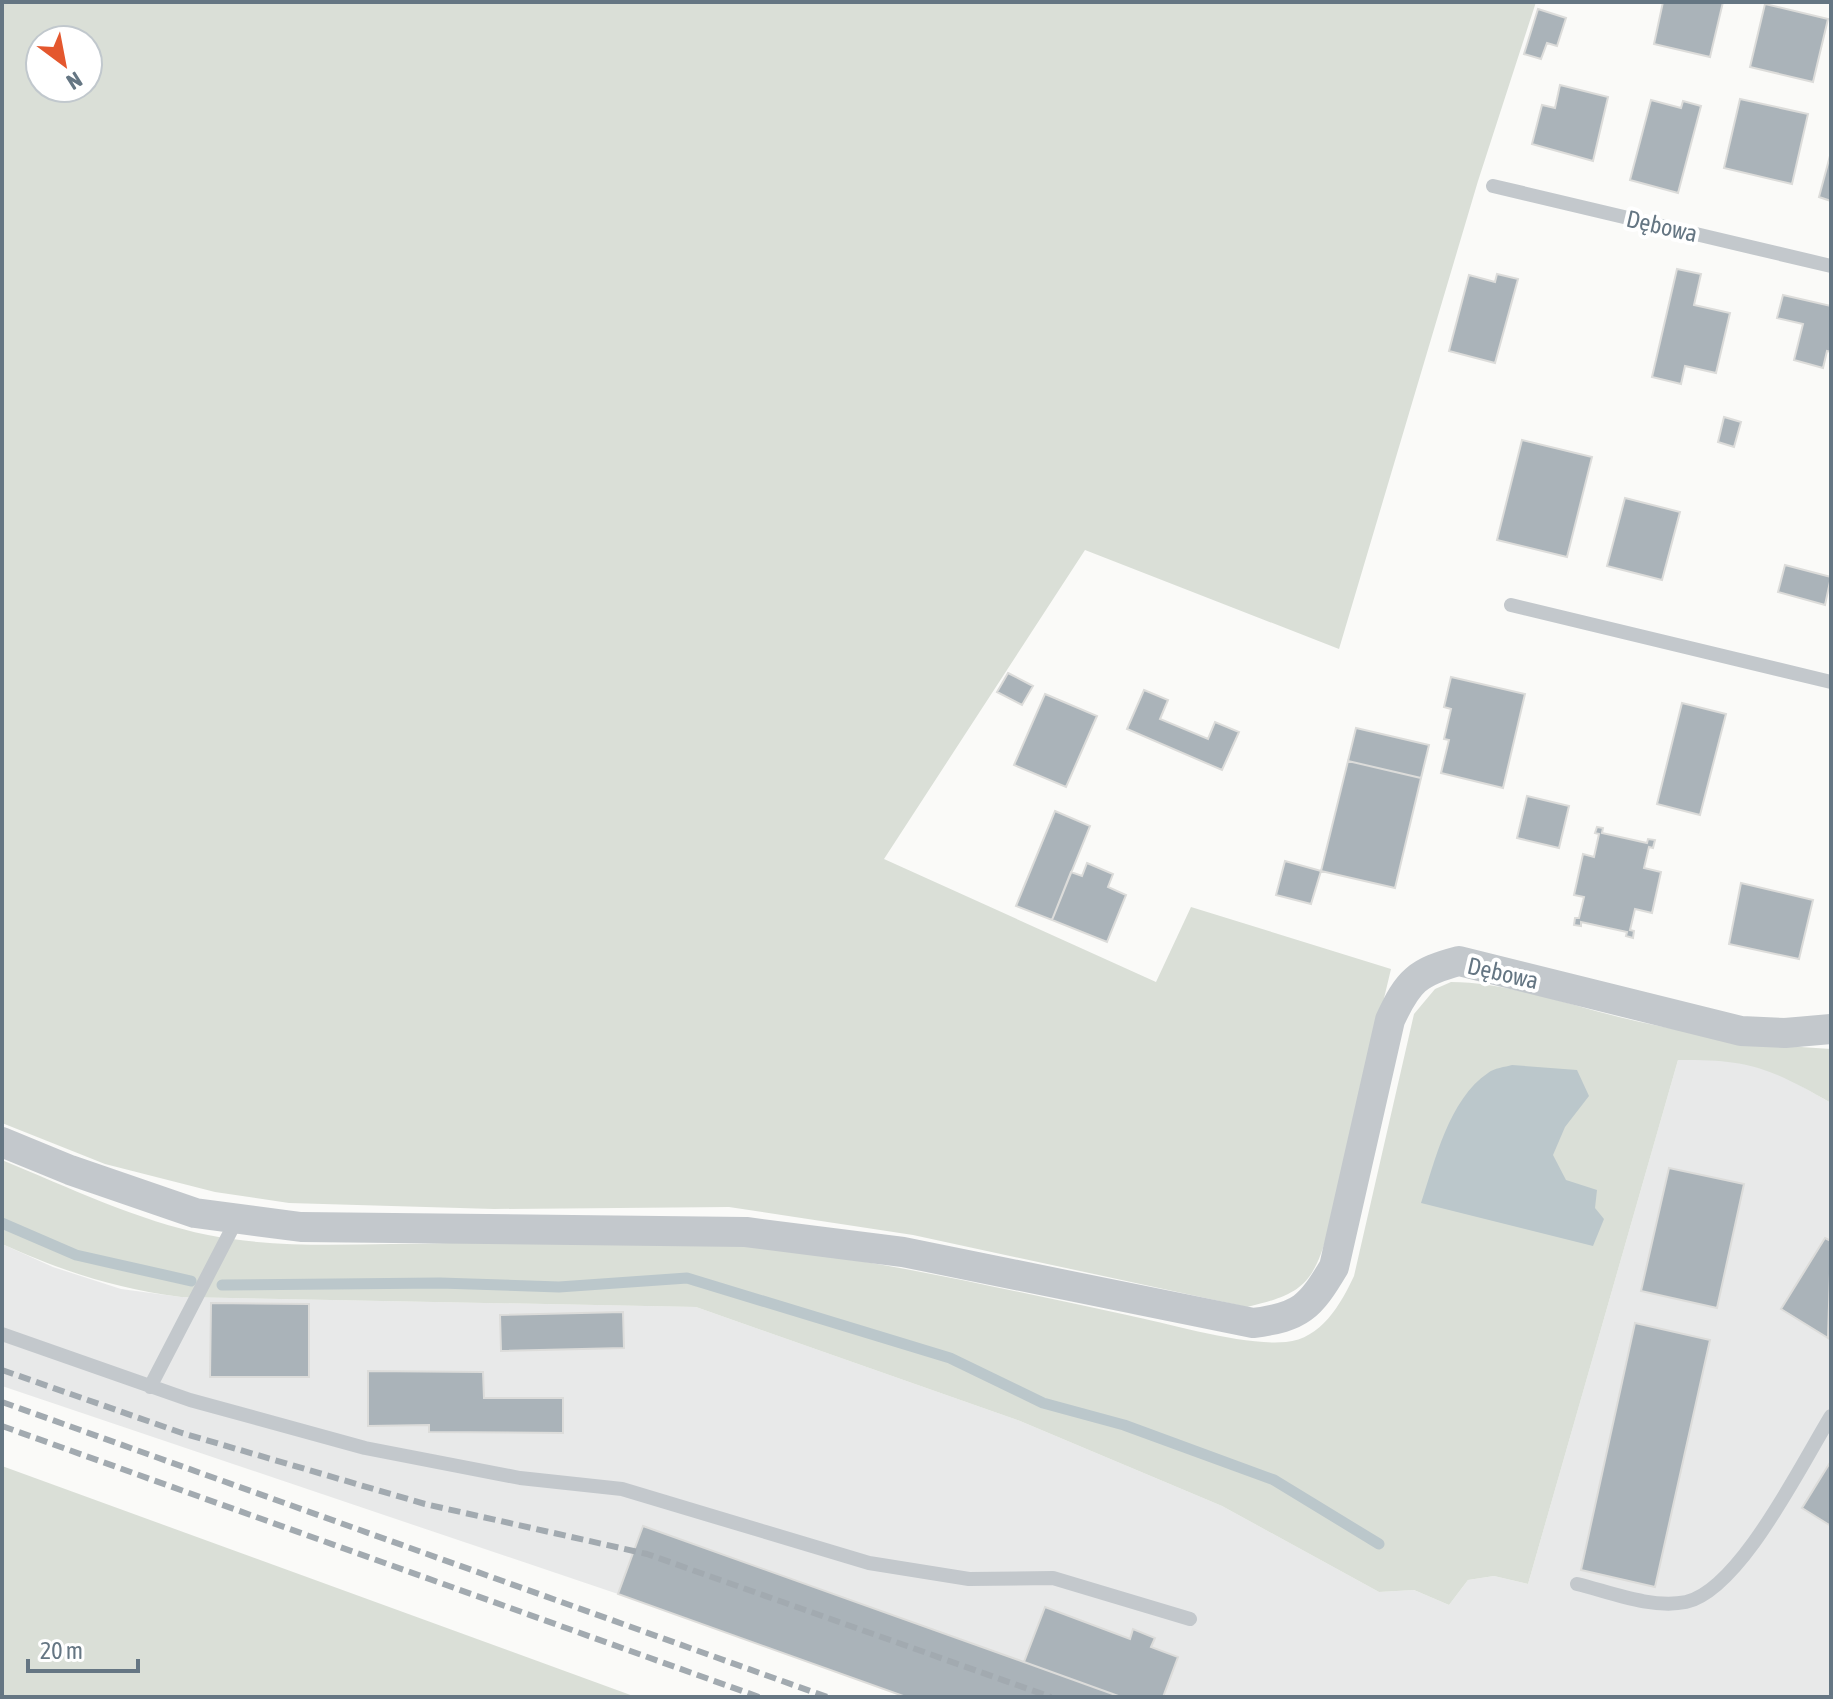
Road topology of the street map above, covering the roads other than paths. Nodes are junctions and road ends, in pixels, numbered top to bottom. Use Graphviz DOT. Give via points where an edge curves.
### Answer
graph roads {
  1 [pos="1493,186"];
  2 [pos="1831,266"];
  3 [pos="1511,605"];
  4 [pos="1831,682"];
  5 [pos="1831,1029"];
  6 [pos="2,1142"];
  7 [pos="237,1218"];
  8 [pos="2,1334"];
  9 [pos="150,1387"];
  10 [pos="1831,1416"];
  11 [pos="1577,1584"];
  12 [pos="1190,1619"];
  1 -- 2 [label="lane, Dębowa"];
  3 -- 4 [label="lane"];
  5 -- 7 [label="street, Dębowa" via="1741,1031 1459,961 1424,970 1403,992 1390,1020 1334,1267 1316,1298 1286,1319 1253,1323 903,1252 746,1232 301,1227"];
  6 -- 7 [label="street" via="195,1213"];
  7 -- 9 [label="lane"];
  8 -- 9 [label="lane"];
  9 -- 12 [label="lane" via="365,1448 520,1478 622,1489 869,1563 969,1579 1053,1578"];
  10 -- 11 [label="lane" via="1730,1575 1704,1595 1687,1602 1653,1603"];
}
